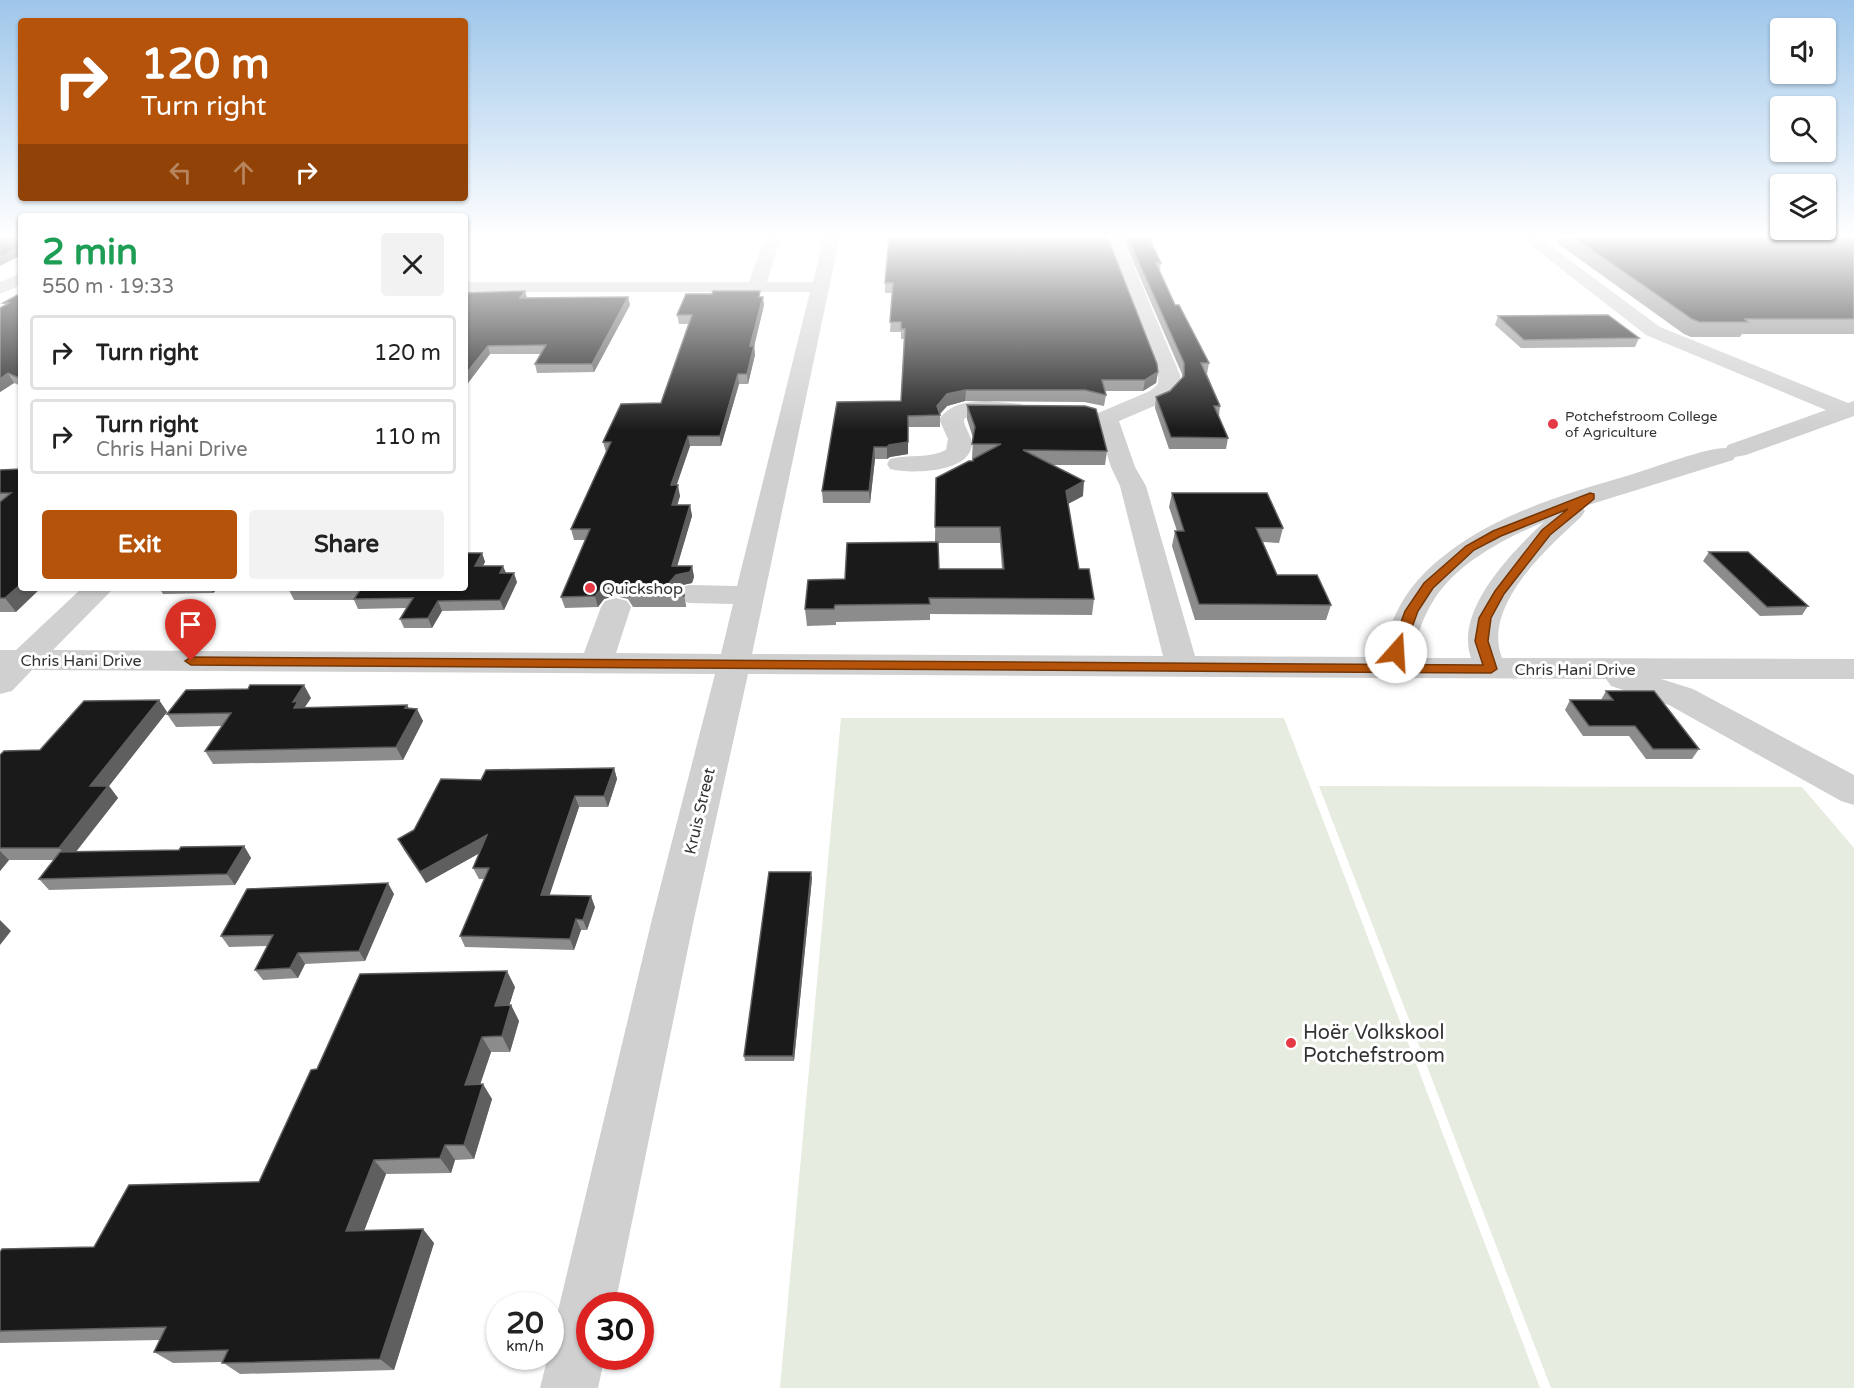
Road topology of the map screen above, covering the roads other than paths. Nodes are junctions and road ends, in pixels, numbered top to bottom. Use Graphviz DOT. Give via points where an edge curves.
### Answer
graph roads {
  1 [pos="817,301"];
  2 [pos="1139,301"];
  3 [pos="1616,301"];
  4 [pos="1850,409"];
  5 [pos="1030,410"];
  6 [pos="898,464"];
  7 [pos="1590,496"];
  8 [pos="95,591"];
  9 [pos="689,594"];
  10 [pos="748,595"];
  11 [pos="616,607"];
  12 [pos="12,660"];
  13 [pos="596,664"];
  14 [pos="734,664"];
  15 [pos="1182,667"];
  16 [pos="1491,669"];
  17 [pos="1592,669"];
  18 [pos="1854,669"];
  19 [pos="1391,670"];
  20 [pos="0,683"];
  21 [pos="1854,791"];
  22 [pos="569,1388"];
  1 -- 10 [label="street, Kruis Street"];
  2 -- 15 [label="street" via="1169,375 1169,386 1149,401 1095,415 1133,486"];
  3 -- 4 [label="street" via="1667,338"];
  4 -- 7 [label="street"];
  5 -- 6 [label="street" via="957,412 951,419 960,443 954,456 933,463"];
  7 -- 16 [label="street" via="1546,532 1499,593 1485,618 1482,641"];
  7 -- 19 [label="street" via="1497,533 1470,548 1448,567 1428,586 1411,611"];
  8 -- 12 [label="street"];
  9 -- 10 [label="street"];
  10 -- 14 [label="street, Kruis Street"];
  11 -- 13 [label="street"];
  12 -- 13 [label="street, Chris Hani Drive"];
  12 -- 20 [label="street"];
  13 -- 14 [label="street, Chris Hani Drive"];
  14 -- 15 [label="street, Chris Hani Drive"];
  14 -- 22 [label="street, Kruis Street"];
  15 -- 19 [label="street, Chris Hani Drive"];
  16 -- 17 [label="street, Chris Hani Drive"];
  16 -- 19 [label="street, Chris Hani Drive"];
  17 -- 18 [label="street, Chris Hani Drive"];
  17 -- 21 [label="street" via="1681,697"];
}
